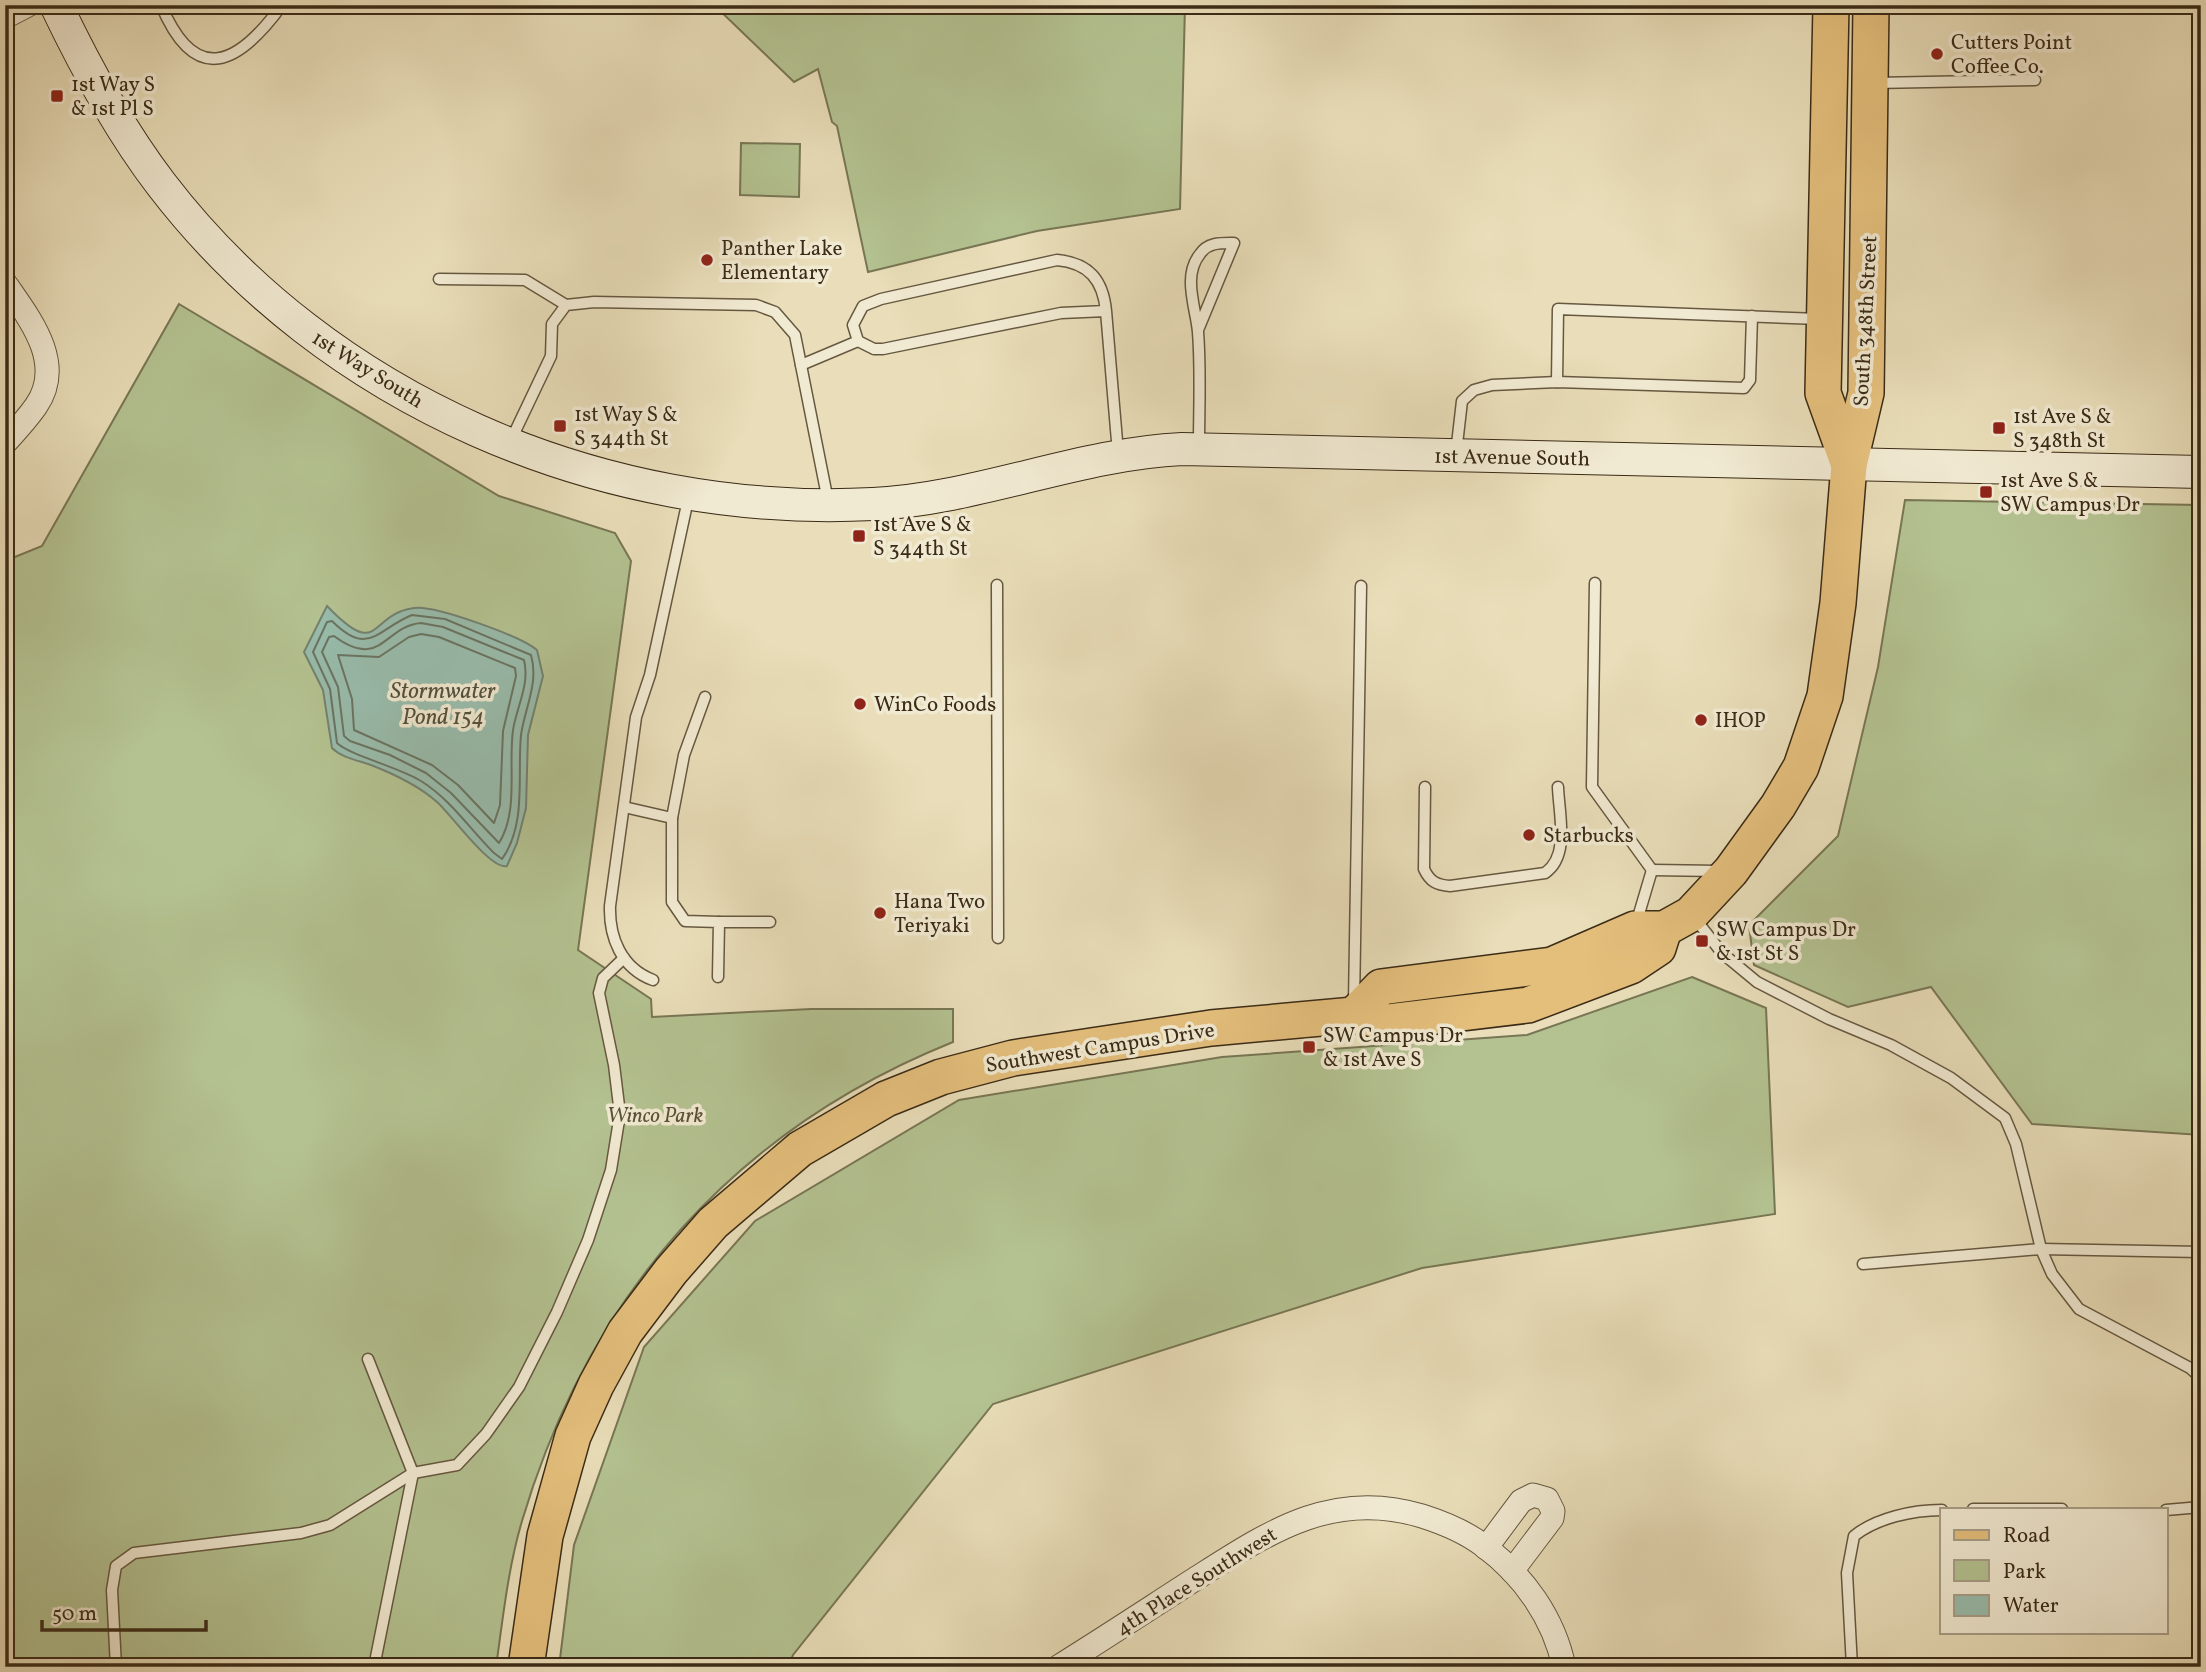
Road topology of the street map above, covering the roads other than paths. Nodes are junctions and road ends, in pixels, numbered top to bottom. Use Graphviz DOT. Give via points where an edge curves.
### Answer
graph roads {
  1 [pos="29,5"];
  2 [pos="56,5"];
  3 [pos="161,5"];
  4 [pos="282,5"];
  5 [pos="1831,5"];
  6 [pos="1871,5"];
  7 [pos="5,17"];
  8 [pos="2035,80"];
  9 [pos="1871,83"];
  10 [pos="439,279"];
  11 [pos="5,284"];
  12 [pos="566,305"];
  13 [pos="1106,311"];
  14 [pos="1752,316"];
  15 [pos="1824,319"];
  16 [pos="1198,330"];
  17 [pos="858,341"];
  18 [pos="801,365"];
  19 [pos="1557,382"];
  20 [pos="5,443"];
  21 [pos="510,443"];
  22 [pos="1199,449"];
  23 [pos="1118,454"];
  24 [pos="1456,455"];
  25 [pos="1849,465"];
  26 [pos="2201,472"];
  27 [pos="689,495"];
  28 [pos="829,506"];
  29 [pos="1595,583"];
  30 [pos="996,585"];
  31 [pos="1362,586"];
  32 [pos="705,697"];
  33 [pos="1424,787"];
  34 [pos="1558,787"];
  35 [pos="624,807"];
  36 [pos="672,817"];
  37 [pos="1652,870"];
  38 [pos="1731,871"];
  39 [pos="719,922"];
  40 [pos="770,922"];
  41 [pos="1663,924"];
  42 [pos="998,938"];
  43 [pos="624,958"];
  44 [pos="718,977"];
  45 [pos="653,980"];
  46 [pos="1354,1015"];
  47 [pos="2041,1249"];
  48 [pos="2201,1252"];
  49 [pos="1863,1264"];
  50 [pos="368,1359"];
  51 [pos="2201,1378"];
  52 [pos="413,1473"];
  53 [pos="2201,1507"];
  54 [pos="1940,1510"];
  55 [pos="2168,1510"];
  56 [pos="1059,1666"];
  57 [pos="116,1667"];
  58 [pos="374,1667"];
  59 [pos="526,1667"];
  60 [pos="1564,1667"];
  61 [pos="1852,1667"];
  1 -- 7 [label="street"];
  2 -- 21 [label="main road, 1st Way South" via="126,134 161,184 249,282 292,321 377,380"];
  3 -- 4 [label="lane" via="190,51 218,57 235,53 256,39"];
  5 -- 15 [label="main road, South 348th Street"];
  6 -- 9 [label="main road, South 348th Street"];
  8 -- 9 [label="lane"];
  9 -- 25 [label="main road, South 348th Street" via="1866,393"];
  10 -- 12 [label="lane" via="525,280"];
  11 -- 20 [label="street" via="37,331 47,364 41,397"];
  12 -- 18 [label="lane" via="766,307 790,325"];
  12 -- 21 [label="lane" via="552,324 551,356"];
  13 -- 17 [label="lane" via="1061,313 883,349"];
  13 -- 17 [label="lane" via="1103,289 1093,274 1080,265 1057,260 869,303 854,317"];
  13 -- 23 [label="lane"];
  14 -- 15 [label="lane"];
  14 -- 19 [label="lane" via="1750,380 1744,388"];
  14 -- 19 [label="lane" via="1558,309"];
  15 -- 25 [label="main road, South 348th Street" via="1823,393"];
  16 -- 16 [label="lane" via="1213,293 1234,243 1211,244 1199,255 1192,273 1191,303"];
  16 -- 22 [label="lane"];
  17 -- 18 [label="lane"];
  18 -- 28 [label="lane"];
  19 -- 24 [label="lane" via="1492,385 1467,395 1459,409"];
  21 -- 27 [label="main road, 1st Way South" via="602,476"];
  22 -- 23 [label="main road, 1st Avenue South"];
  22 -- 24 [label="main road, 1st Avenue South"];
  23 -- 28 [label="main road, 1st Avenue South" via="945,495"];
  24 -- 25 [label="main road, 1st Avenue South"];
  25 -- 26 [label="main road, 1st Avenue South"];
  25 -- 38 [label="main road, Southwest Campus Drive" via="1825,696 1801,767"];
  27 -- 28 [label="main road, 1st Way South"];
  27 -- 35 [label="lane" via="650,675 636,717"];
  29 -- 37 [label="lane" via="1592,788"];
  30 -- 42 [label="lane"];
  31 -- 46 [label="lane"];
  32 -- 36 [label="lane" via="684,755"];
  33 -- 34 [label="lane" via="1424,869 1438,885 1451,886 1545,873 1555,866 1560,853"];
  35 -- 36 [label="lane"];
  35 -- 43 [label="lane" via="610,916 611,931"];
  36 -- 39 [label="lane" via="672,902 685,921"];
  37 -- 38 [label="lane"];
  37 -- 41 [label="lane"];
  38 -- 41 [label="main road, Southwest Campus Drive"];
  39 -- 40 [label="lane"];
  39 -- 44 [label="lane"];
  41 -- 46 [label="main road, Southwest Campus Drive" via="1658,948 1631,966 1528,1005 1387,1022"];
  41 -- 47 [label="lane" via="1722,953 1756,982 1891,1045 1951,1079 2005,1118 2016,1144"];
  43 -- 45 [label="lane"];
  43 -- 52 [label="lane" via="603,978 599,993 616,1074 619,1136 577,1269 519,1387 486,1434 457,1465"];
  46 -- 59 [label="main road, Southwest Campus Drive" via="1114,1041 1013,1058 941,1077 843,1122 775,1168 713,1223 671,1271 625,1332 596,1385 573,1436 545,1536"];
  47 -- 48 [label="lane"];
  47 -- 49 [label="lane"];
  47 -- 51 [label="lane" via="2052,1274 2079,1309"];
  50 -- 52 [label="lane"];
  52 -- 57 [label="lane" via="330,1525 301,1533 134,1553 116,1566 112,1590"];
  52 -- 58 [label="lane"];
  53 -- 55 [label="lane"];
  54 -- 61 [label="lane" via="1867,1525 1854,1536 1847,1573"];
  56 -- 60 [label="street, 4th Place Southwest" via="1247,1546 1292,1523 1359,1507 1407,1511 1450,1526 1498,1558 1541,1608"];
}
